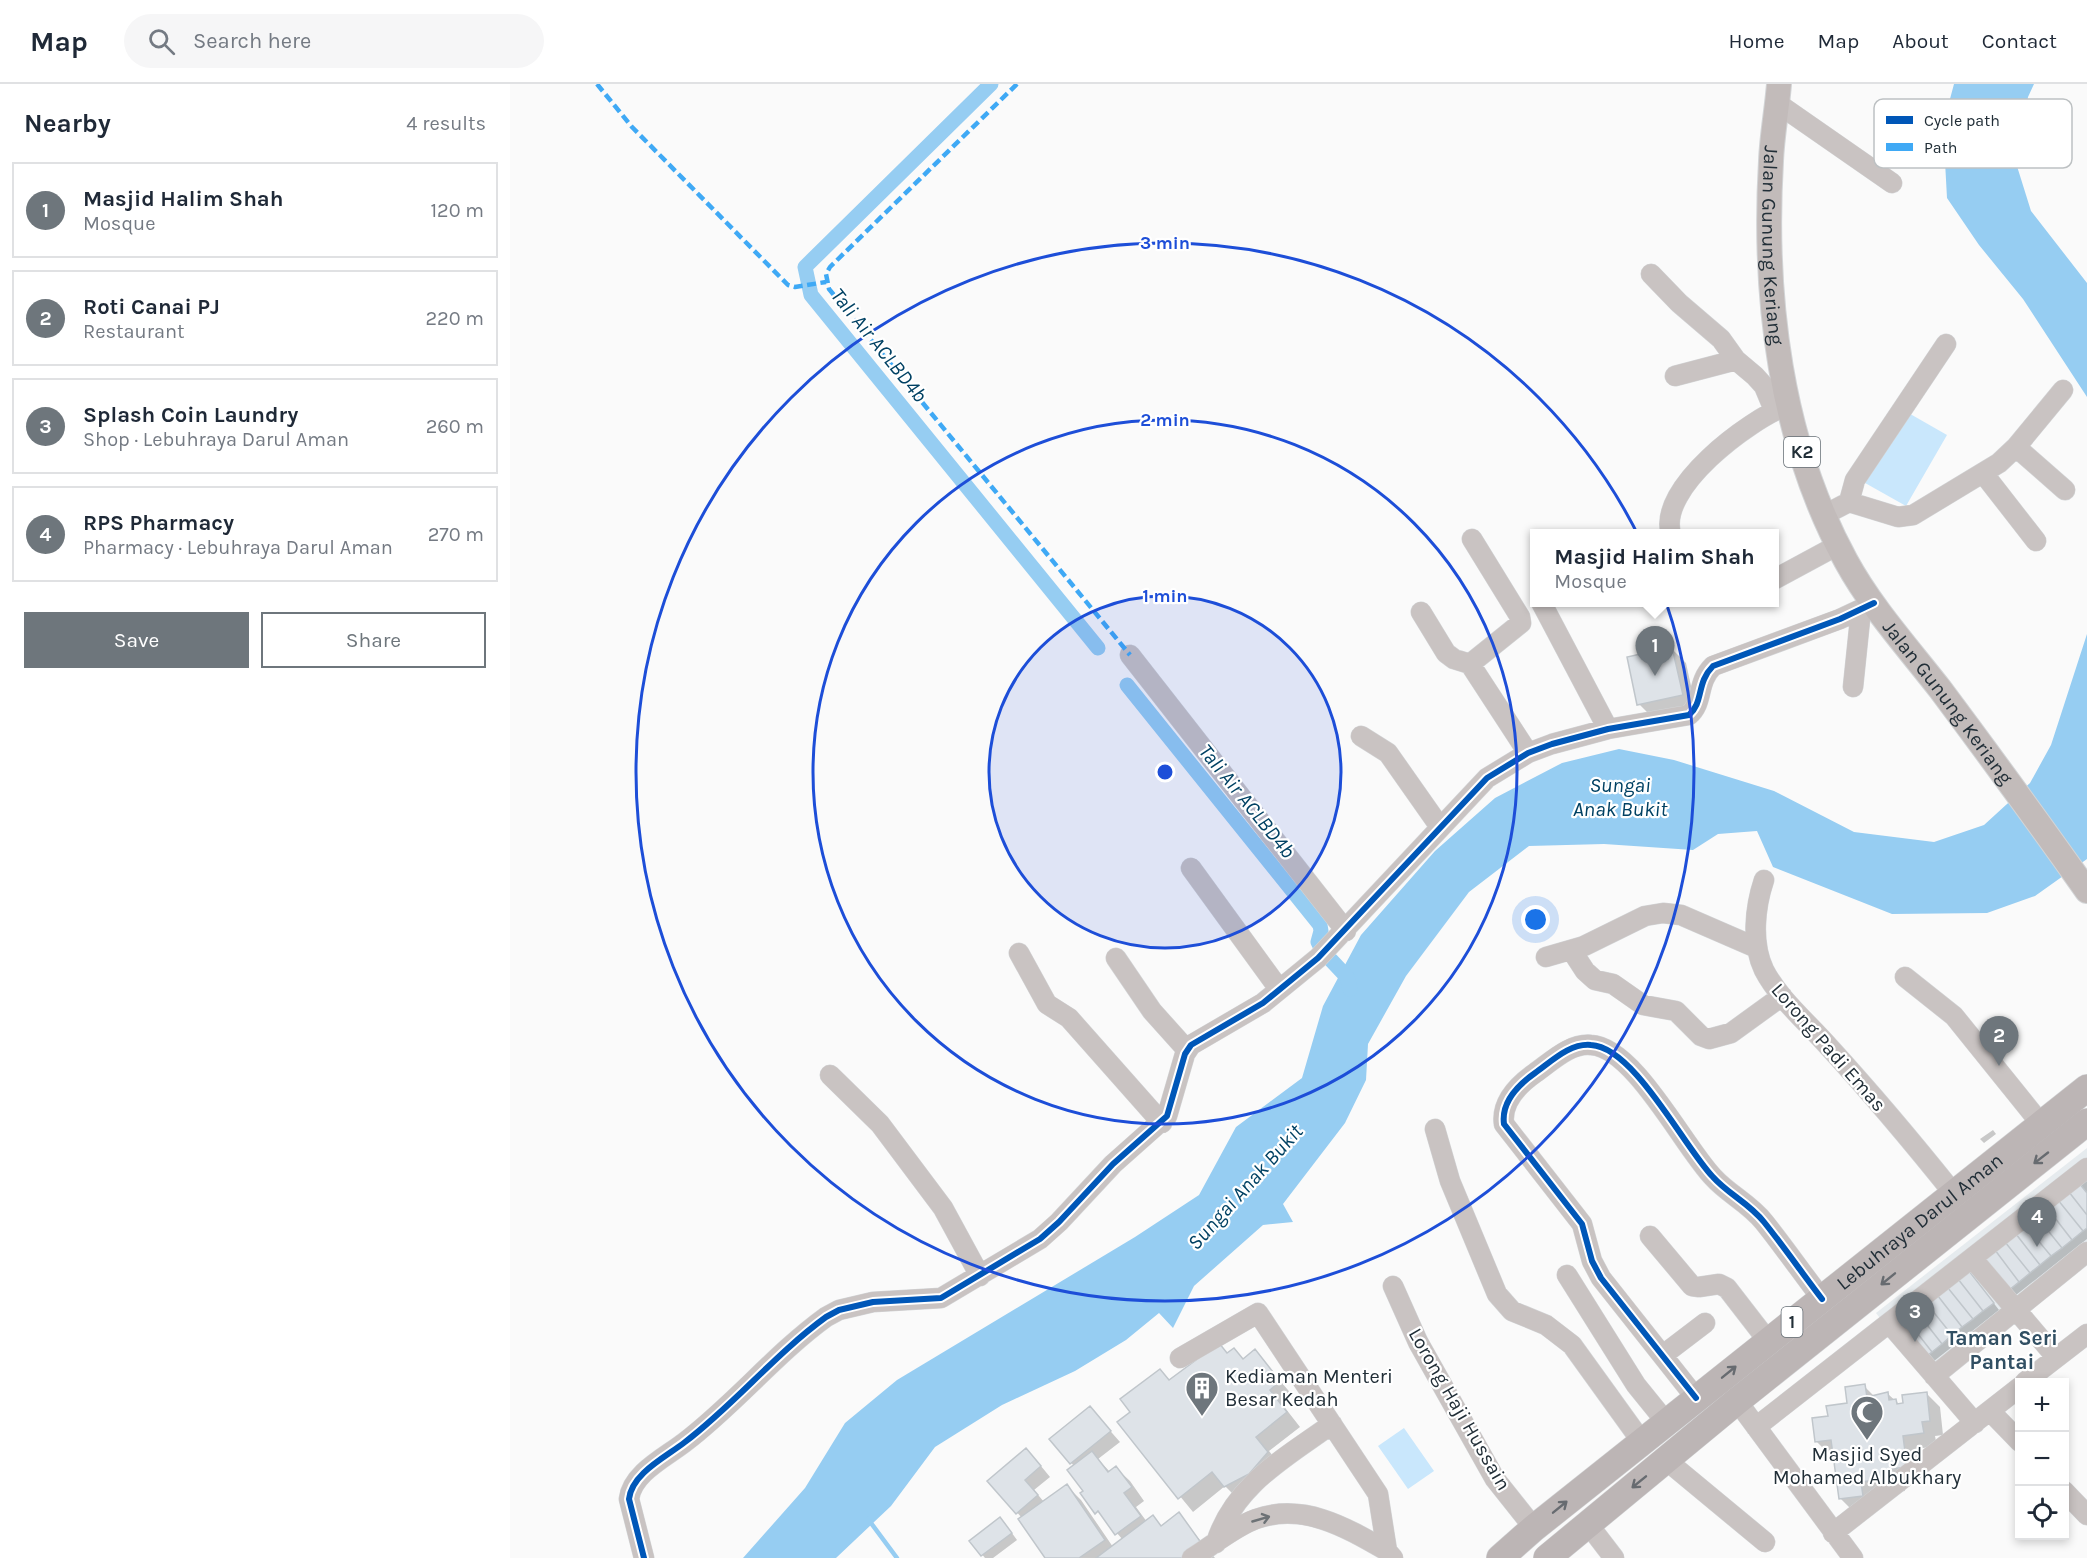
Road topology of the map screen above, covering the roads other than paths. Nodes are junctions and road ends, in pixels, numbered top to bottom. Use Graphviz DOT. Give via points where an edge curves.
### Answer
graph roads {
  1 [pos="1778,93"];
  2 [pos="1892,183"];
  3 [pos="1651,274"];
  4 [pos="1946,344"];
  5 [pos="1736,360"];
  6 [pos="1675,376"];
  7 [pos="2063,390"];
  8 [pos="1781,408"];
  9 [pos="2016,447"];
  10 [pos="1983,473"];
  11 [pos="2065,490"];
  12 [pos="1849,502"];
  13 [pos="1824,515"];
  14 [pos="1670,529"];
  15 [pos="1472,539"];
  16 [pos="2036,541"];
  17 [pos="1838,545"];
  18 [pos="1779,577"];
  19 [pos="1543,607"];
  20 [pos="1868,607"];
  21 [pos="1421,612"];
  22 [pos="1130,655"];
  23 [pos="1470,664"];
  24 [pos="1854,687"];
  25 [pos="1608,729"];
  26 [pos="1361,736"];
  27 [pos="1528,753"];
  28 [pos="1440,827"];
  29 [pos="1191,868"];
  30 [pos="1764,880"];
  31 [pos="2087,891"];
  32 [pos="1346,931"];
  33 [pos="1757,948"];
  34 [pos="1572,951"];
  35 [pos="1019,953"];
  36 [pos="1546,957"];
  37 [pos="1116,958"];
  38 [pos="1905,977"];
  39 [pos="1279,989"];
  40 [pos="1782,996"];
  41 [pos="1187,1050"];
  42 [pos="830,1075"];
  43 [pos="2087,1088"];
  44 [pos="1162,1123"];
  45 [pos="2041,1124"];
  46 [pos="2085,1127"];
  47 [pos="1435,1130"];
  48 [pos="2087,1168"];
  49 [pos="1954,1194"];
  50 [pos="1650,1236"];
  51 [pos="2087,1252"];
  52 [pos="1972,1258"];
  53 [pos="1567,1275"];
  54 [pos="980,1276"];
  55 [pos="1393,1286"];
  56 [pos="1822,1299"];
  57 [pos="2015,1308"];
  58 [pos="1705,1323"];
  59 [pos="1889,1323"];
  60 [pos="2087,1334"];
  61 [pos="1768,1341"];
  62 [pos="1663,1355"];
  63 [pos="2056,1357"];
  64 [pos="1180,1358"];
  65 [pos="1934,1376"];
  66 [pos="2031,1378"];
  67 [pos="2015,1390"];
  68 [pos="1696,1398"];
  69 [pos="1737,1401"];
  70 [pos="1990,1411"];
  71 [pos="1666,1422"];
  72 [pos="1332,1424"];
  73 [pos="1975,1424"];
  74 [pos="1756,1427"];
  75 [pos="2015,1438"];
  76 [pos="1642,1442"];
  77 [pos="1666,1460"];
  78 [pos="2069,1496"];
  79 [pos="2087,1515"];
  80 [pos="1588,1524"];
  81 [pos="1534,1528"];
  82 [pos="1833,1533"];
  83 [pos="1765,1542"];
  84 [pos="1216,1543"];
  85 [pos="1390,1555"];
  86 [pos="644,1558"];
  87 [pos="1192,1558"];
  88 [pos="1500,1558"];
  89 [pos="1547,1558"];
  90 [pos="1614,1558"];
  91 [pos="1853,1558"];
  1 -- 2 [label="street"];
  1 -- 8 [label="main road, Jalan Gunung Keriang / K2" via="1771,160 1770,275"];
  3 -- 5 [label="street" via="1720,339"];
  4 -- 12 [label="street" via="1855,480"];
  5 -- 6 [label="street"];
  5 -- 8 [label="street"];
  7 -- 9 [label="street"];
  8 -- 13 [label="main road, Jalan Gunung Keriang / K2"];
  8 -- 14 [label="street" via="1728,442 1689,480 1671,510"];
  9 -- 10 [label="street"];
  9 -- 11 [label="street"];
  10 -- 12 [label="street" via="1906,517"];
  10 -- 16 [label="street"];
  12 -- 13 [label="street"];
  13 -- 17 [label="main road, Jalan Gunung Keriang / K2"];
  15 -- 23 [label="street" via="1521,623"];
  17 -- 18 [label="street"];
  17 -- 20 [label="main road, Jalan Gunung Keriang / K2"];
  19 -- 25 [label="street"];
  20 -- 24 [label="street"];
  20 -- 25 [label="street" via="1713,666 1703,677 1697,704 1689,715"];
  20 -- 31 [label="main road, Jalan Gunung Keriang / K2" via="1998,765"];
  21 -- 23 [label="street" via="1446,653"];
  22 -- 32 [label="street"];
  23 -- 27 [label="street"];
  25 -- 27 [label="street"];
  26 -- 28 [label="street" via="1388,753"];
  27 -- 28 [label="street" via="1487,778"];
  28 -- 32 [label="street"];
  29 -- 39 [label="street"];
  30 -- 33 [label="street, Lorong Padi Emas" via="1759,896"];
  32 -- 39 [label="street"];
  33 -- 34 [label="street" via="1681,915 1664,913 1628,923"];
  33 -- 40 [label="street, Lorong Padi Emas" via="1764,969"];
  34 -- 36 [label="street"];
  34 -- 40 [label="street" via="1595,980 1613,984 1643,1005 1676,1011 1709,1039 1731,1033"];
  35 -- 44 [label="street" via="1051,1008 1070,1018"];
  37 -- 41 [label="street" via="1152,1011"];
  38 -- 45 [label="street" via="1953,1016"];
  39 -- 41 [label="street"];
  40 -- 49 [label="street, Lorong Padi Emas"];
  41 -- 44 [label="street"];
  42 -- 54 [label="street" via="880,1124 936,1198"];
  43 -- 45 [label="highway, Lebuhraya Darul Aman / 1"];
  44 -- 54 [label="street" via="1113,1164 1051,1230"];
  45 -- 49 [label="highway, Lebuhraya Darul Aman / 1"];
  46 -- 69 [label="highway, Lebuhraya Darul Aman / 1, one-way"];
  47 -- 76 [label="street" via="1450,1181 1497,1294 1512,1311 1546,1325 1572,1345"];
  48 -- 52 [label="street"];
  49 -- 56 [label="highway, Lebuhraya Darul Aman / 1"];
  50 -- 61 [label="street" via="1692,1286 1713,1283 1727,1288"];
  51 -- 57 [label="street"];
  52 -- 57 [label="street"];
  52 -- 59 [label="street"];
  53 -- 71 [label="street" via="1636,1385"];
  54 -- 86 [label="street" via="941,1298 853,1306 816,1325 714,1419 634,1483 630,1489 630,1511"];
  55 -- 81 [label="street, Lorong Haji Hussain" via="1423,1351 1495,1479"];
  56 -- 61 [label="highway, Lebuhraya Darul Aman / 1"];
  56 -- 62 [label="street" via="1754,1209 1713,1178 1628,1065 1601,1047 1582,1046 1565,1051 1508,1099 1504,1124 1582,1224 1595,1269"];
  57 -- 63 [label="street"];
  57 -- 65 [label="street"];
  58 -- 62 [label="street"];
  59 -- 65 [label="street"];
  59 -- 74 [label="street"];
  60 -- 63 [label="street"];
  68 -- 61 [label="highway, Lebuhraya Darul Aman / 1, one-way"];
  62 -- 68 [label="street"];
  63 -- 66 [label="street"];
  64 -- 72 [label="street" via="1258,1312"];
  65 -- 73 [label="street"];
  67 -- 70 [label="street"];
  68 -- 71 [label="highway, Lebuhraya Darul Aman / 1"];
  69 -- 74 [label="street"];
  69 -- 77 [label="highway, Lebuhraya Darul Aman / 1"];
  70 -- 73 [label="street"];
  70 -- 75 [label="street"];
  71 -- 76 [label="highway, Lebuhraya Darul Aman / 1"];
  72 -- 84 [label="street" via="1249,1485 1232,1506"];
  72 -- 85 [label="street" via="1378,1494"];
  73 -- 82 [label="street"];
  74 -- 82 [label="street"];
  81 -- 76 [label="highway, Lebuhraya Darul Aman / 1, one-way"];
  77 -- 80 [label="highway, Lebuhraya Darul Aman / 1, one-way"];
  77 -- 83 [label="street"];
  78 -- 79 [label="street"];
  80 -- 89 [label="highway, Lebuhraya Darul Aman / 1"];
  80 -- 90 [label="street"];
  81 -- 88 [label="highway, Lebuhraya Darul Aman / 1"];
  82 -- 91 [label="street"];
  84 -- 85 [label="street, one-way" via="1255,1519 1286,1513 1337,1523"];
  84 -- 87 [label="street"];
}
